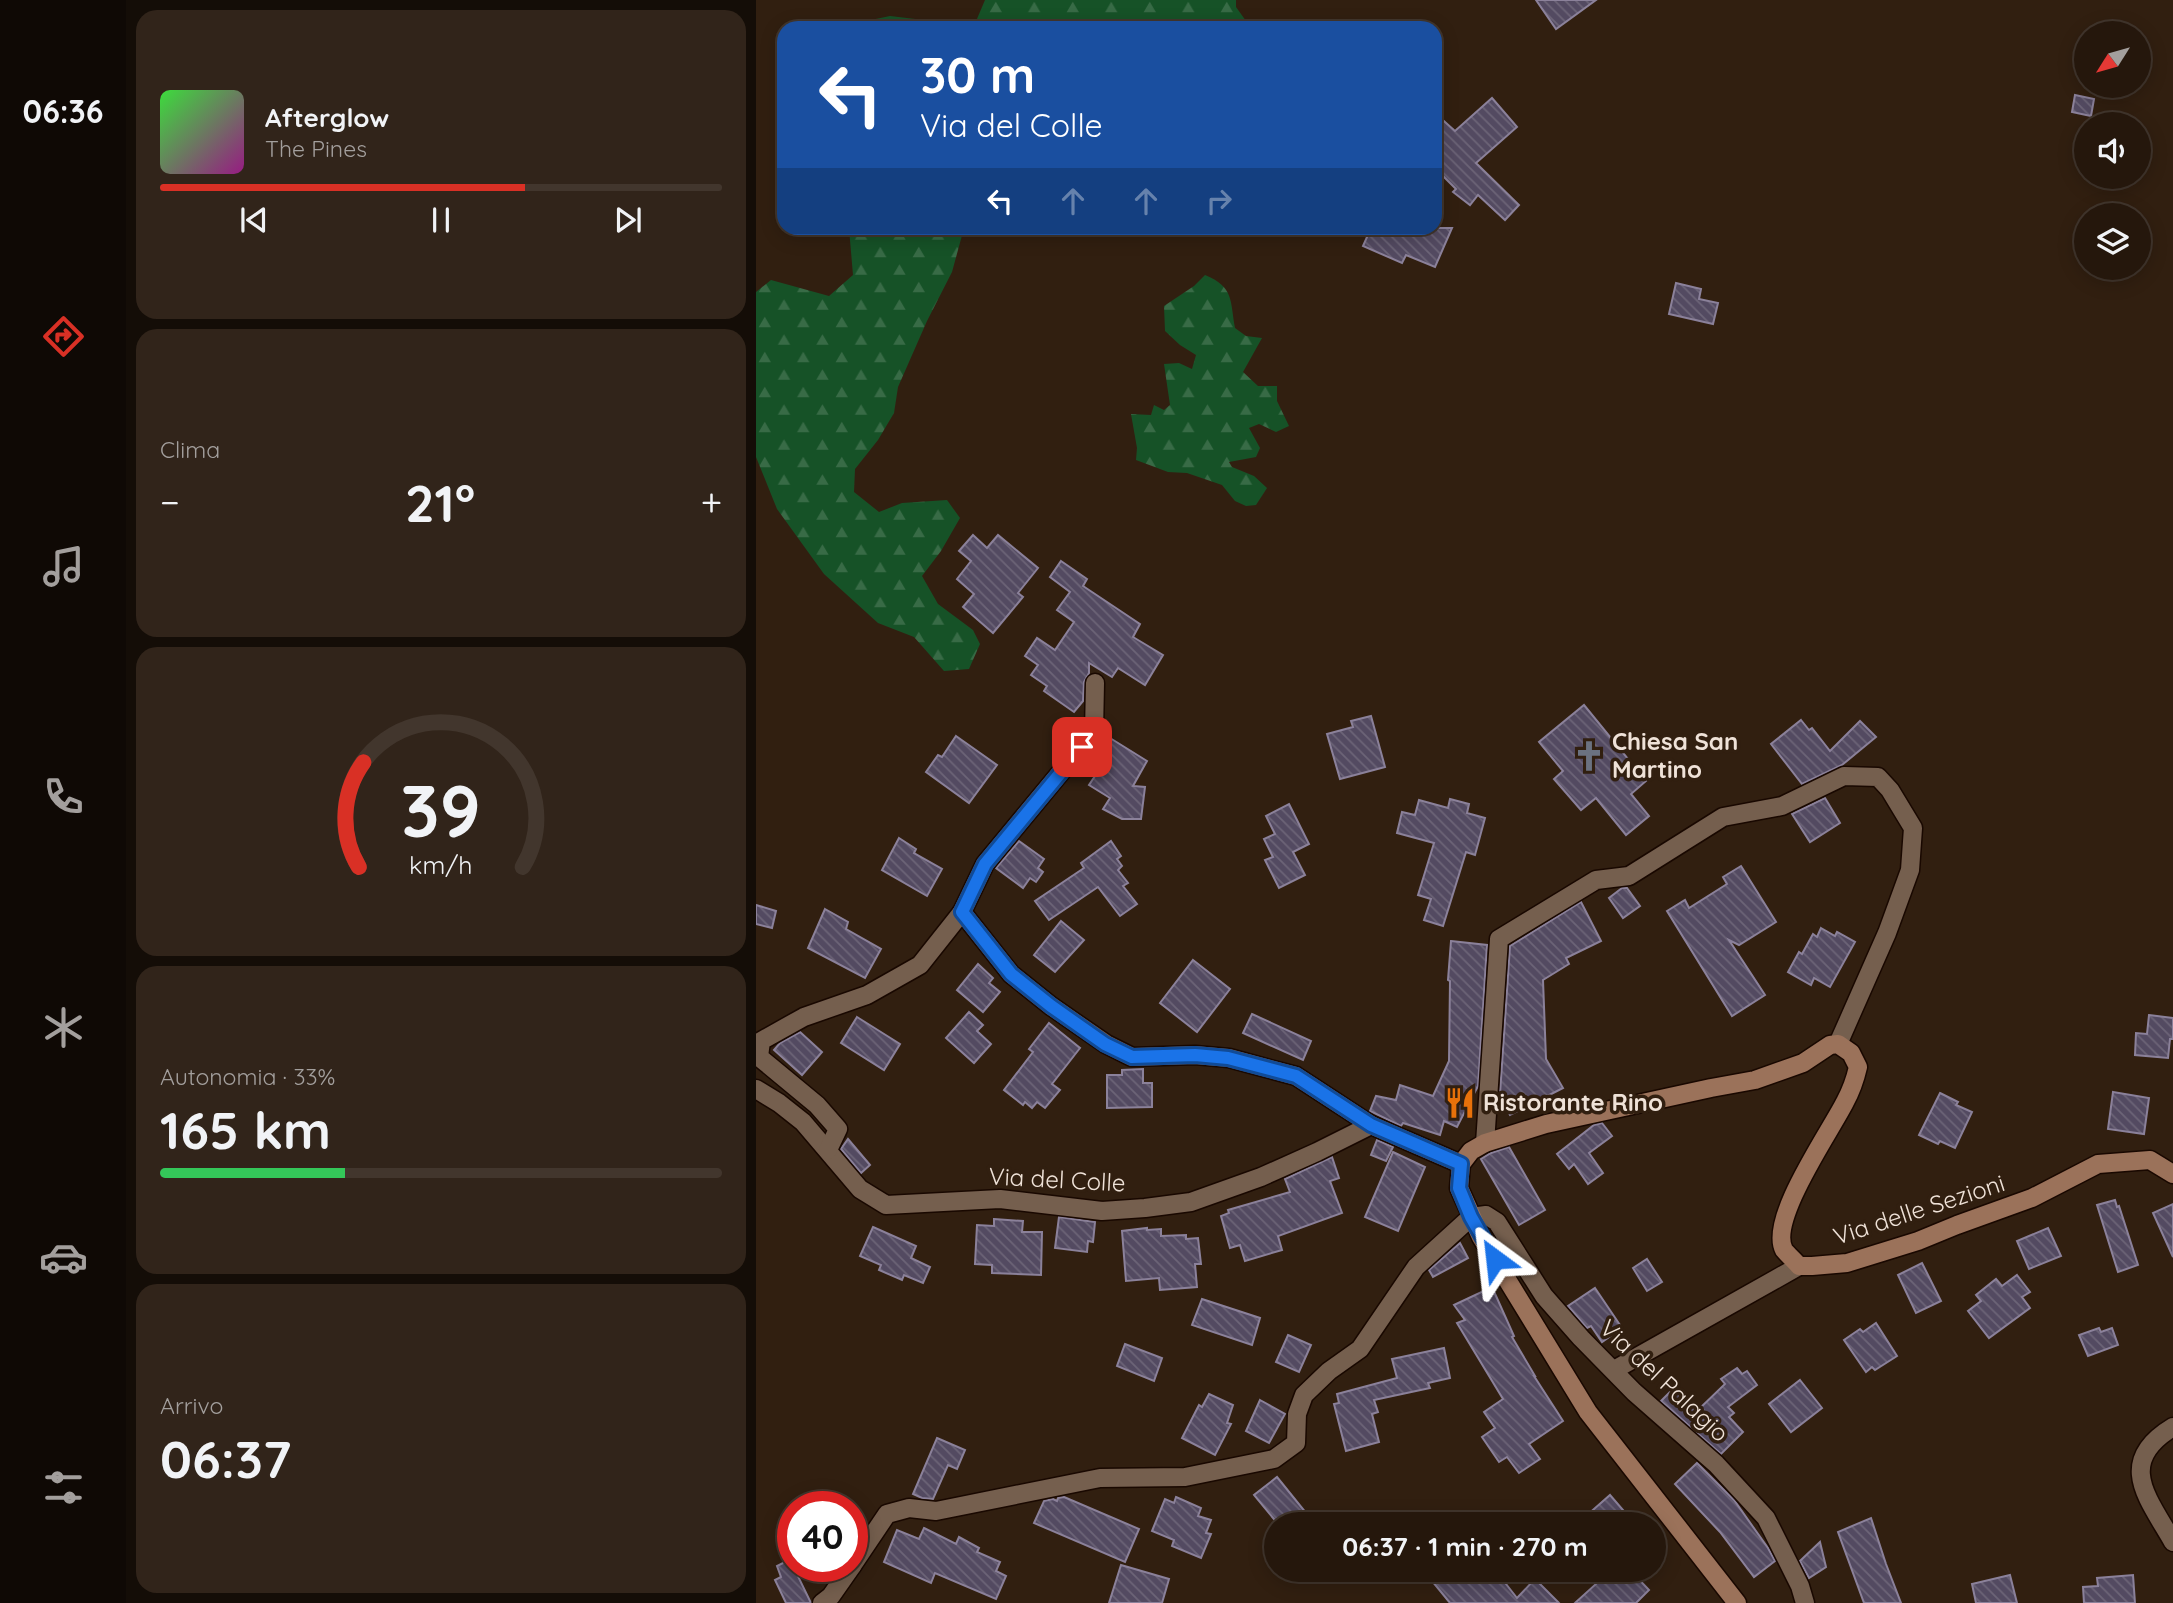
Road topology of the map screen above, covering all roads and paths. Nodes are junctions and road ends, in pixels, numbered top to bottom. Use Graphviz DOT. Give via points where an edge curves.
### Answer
graph roads {
  1 [pos="1095,683"];
  2 [pos="962,912"];
  3 [pos="1838,1044"];
  4 [pos="756,1088"];
  5 [pos="1371,1125"];
  6 [pos="1485,1143"];
  7 [pos="828,1150"];
  8 [pos="1461,1164"];
  9 [pos="2173,1174"];
  10 [pos="1471,1217"];
  11 [pos="1800,1266"];
  12 [pos="1614,1370"];
  13 [pos="2173,1427"];
  14 [pos="868,1542"];
  15 [pos="2173,1542"];
  16 [pos="841,1582"];
  17 [pos="822,1603"];
  18 [pos="1737,1603"];
  19 [pos="1805,1603"];
  1 -- 2 [label="street" via="1094,732 985,864"];
  2 -- 5 [label="street" via="1011,974 1105,1044 1132,1057 1228,1058 1296,1076"];
  2 -- 7 [label="street" via="920,965 867,995 804,1017 761,1041 760,1057 838,1129"];
  3 -- 6 [label="street" via="1803,1063 1755,1080 1546,1124"];
  3 -- 6 [label="street" via="1910,870 1913,828 1878,776 1844,776 1782,806 1723,817 1629,876 1597,880 1499,939"];
  3 -- 11 [label="street" via="1851,1053 1858,1067 1854,1085 1784,1217 1784,1249"];
  4 -- 7 [label="street, Via del Colle" via="803,1122"];
  5 -- 7 [label="street, Via del Colle" via="1261,1177 1191,1202 1102,1211 1000,1199 886,1205 860,1189"];
  5 -- 8 [label="street"];
  6 -- 8 [label="street"];
  8 -- 10 [label="street" via="1459,1188"];
  9 -- 11 [label="street, Via delle Sezioni" via="2150,1160 2098,1164 2032,1198 1918,1241 1847,1263"];
  10 -- 12 [label="street, Via del Palagio" via="1486,1214 1497,1222 1544,1296"];
  10 -- 14 [label="street" via="1416,1267 1360,1349 1304,1395 1297,1413 1296,1443 1274,1459 1185,1477 1100,1478 936,1511 909,1507 887,1514"];
  10 -- 18 [label="street" via="1588,1412"];
  11 -- 12 [label="street"];
  12 -- 19 [label="street, Via del Palagio" via="1716,1464 1766,1518"];
  13 -- 15 [label="street" via="2144,1451 2140,1472 2147,1498"];
  16 -- 17 [label="street"];
}
